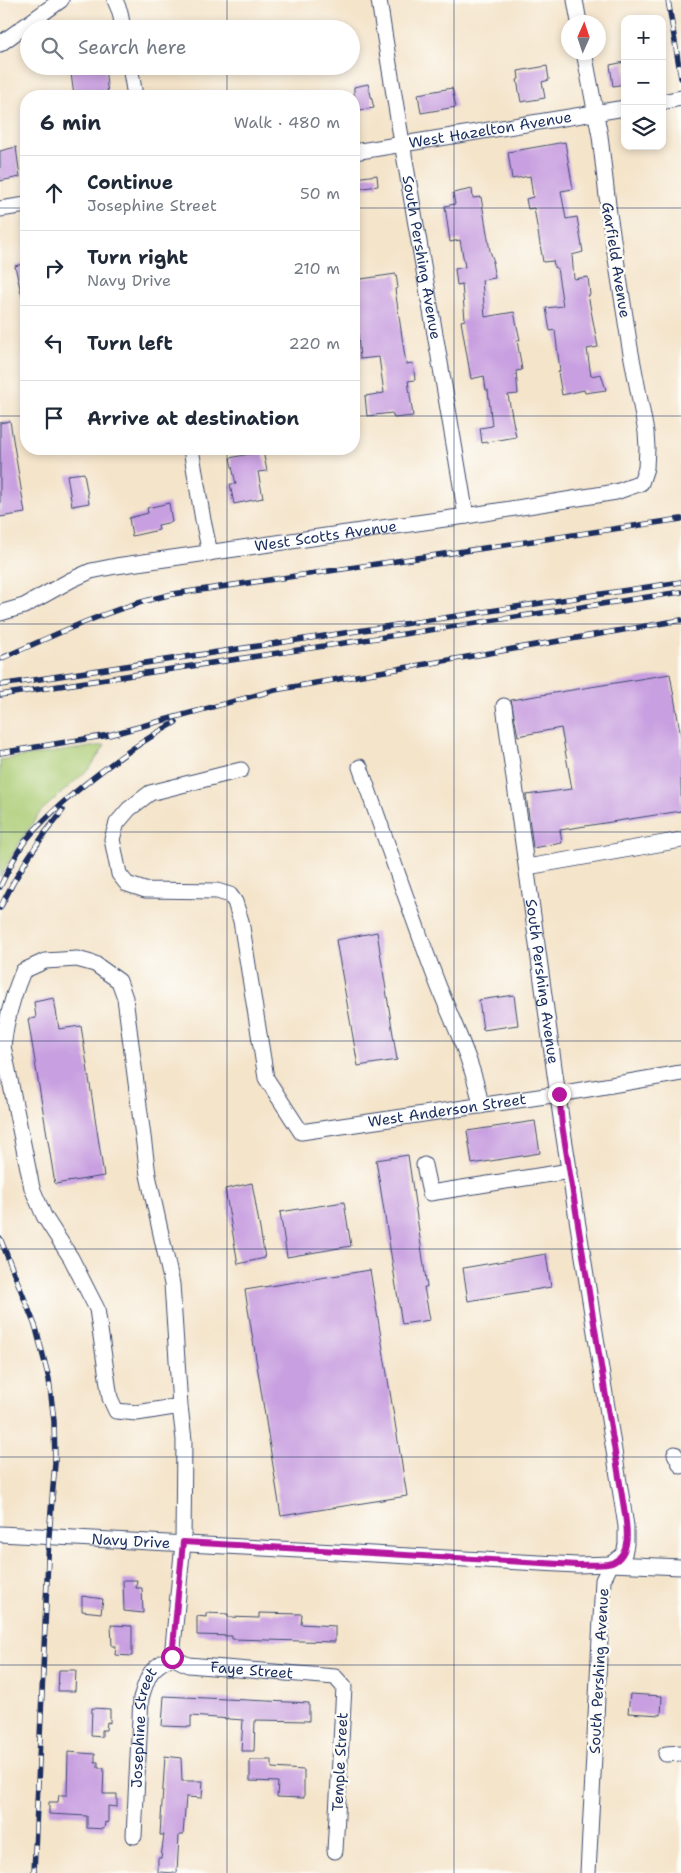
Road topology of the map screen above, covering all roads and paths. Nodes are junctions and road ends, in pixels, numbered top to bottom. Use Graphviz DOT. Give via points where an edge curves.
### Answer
graph roads {
  1 [pos="61,0"];
  2 [pos="115,0"];
  3 [pos="379,0"];
  4 [pos="576,0"];
  5 [pos="578,15"];
  6 [pos="33,20"];
  7 [pos="121,20"];
  8 [pos="20,30"];
  9 [pos="0,44"];
  10 [pos="585,60"];
  11 [pos="132,75"];
  12 [pos="134,90"];
  13 [pos="681,98"];
  14 [pos="666,101"];
  15 [pos="621,109"];
  16 [pos="595,113"];
  17 [pos="401,145"];
  18 [pos="360,151"];
  19 [pos="20,206"];
  20 [pos="0,209"];
  21 [pos="192,455"];
  22 [pos="646,468"];
  23 [pos="466,516"];
  24 [pos="210,553"];
  25 [pos="0,613"];
  26 [pos="504,706"];
  27 [pos="360,767"];
  28 [pos="241,770"];
  29 [pos="681,840"];
  30 [pos="527,866"];
  31 [pos="681,1073"];
  32 [pos="559,1094"];
  33 [pos="481,1106"];
  34 [pos="424,1164"];
  35 [pos="570,1171"];
  36 [pos="180,1406"];
  37 [pos="0,1534"];
  38 [pos="183,1542"];
  39 [pos="611,1564"];
  40 [pos="681,1567"];
  41 [pos="172,1657"];
  42 [pos="336,1677"];
  43 [pos="134,1836"];
  44 [pos="335,1851"];
  45 [pos="588,1873"];
  1 -- 6 [label="street"];
  2 -- 7 [label="street"];
  3 -- 17 [label="street, South Pershing Avenue"];
  4 -- 5 [label="street"];
  8 -- 9 [label="street"];
  10 -- 16 [label="street, Garfield Avenue"];
  11 -- 12 [label="street"];
  13 -- 14 [label="street"];
  15 -- 16 [label="street, West Hazelton Avenue"];
  16 -- 17 [label="street, West Hazelton Avenue"];
  16 -- 22 [label="street, Garfield Avenue" via="630,348 646,432"];
  17 -- 18 [label="street, West Hazelton Avenue"];
  17 -- 23 [label="street, South Pershing Avenue"];
  19 -- 20 [label="street"];
  21 -- 24 [label="street"];
  22 -- 23 [label="street, West Scotts Avenue" via="641,483 616,492"];
  23 -- 24 [label="street, West Scotts Avenue"];
  24 -- 25 [label="street, West Scotts Avenue" via="91,571 24,606"];
  26 -- 30 [label="street, South Pershing Avenue"];
  27 -- 33 [label="street" via="436,979 466,1050"];
  28 -- 33 [label="street, West Anderson Street" via="150,793 129,809 112,839 119,874 127,884 145,890 217,891 230,896 235,902 241,921 266,1078 301,1132"];
  29 -- 30 [label="street"];
  30 -- 32 [label="street, South Pershing Avenue"];
  31 -- 32 [label="street, West Anderson Street"];
  32 -- 33 [label="street, West Anderson Street"];
  32 -- 35 [label="street, South Pershing Avenue"];
  34 -- 35 [label="street" via="430,1193"];
  35 -- 39 [label="street, South Pershing Avenue" via="626,1526 624,1554"];
  36 -- 36 [label="street, Josephine Street" via="172,1284 148,1174 125,998 119,981 95,964 77,959 45,961 23,970 13,994 3,1046 32,1188 44,1216 97,1309 110,1398 116,1411 137,1413"];
  36 -- 38 [label="street, Josephine Street" via="184,1440"];
  37 -- 38 [label="street, Navy Drive"];
  38 -- 39 [label="street, Navy Drive" via="577,1565"];
  38 -- 41 [label="street, Josephine Street"];
  39 -- 40 [label="street, Navy Drive"];
  39 -- 45 [label="street, South Pershing Avenue" via="604,1580"];
  41 -- 42 [label="street, Faye Street" via="188,1665"];
  41 -- 43 [label="street, Josephine Street" via="157,1664 147,1679 141,1698"];
  42 -- 44 [label="street, Temple Street" via="344,1687"];
}
